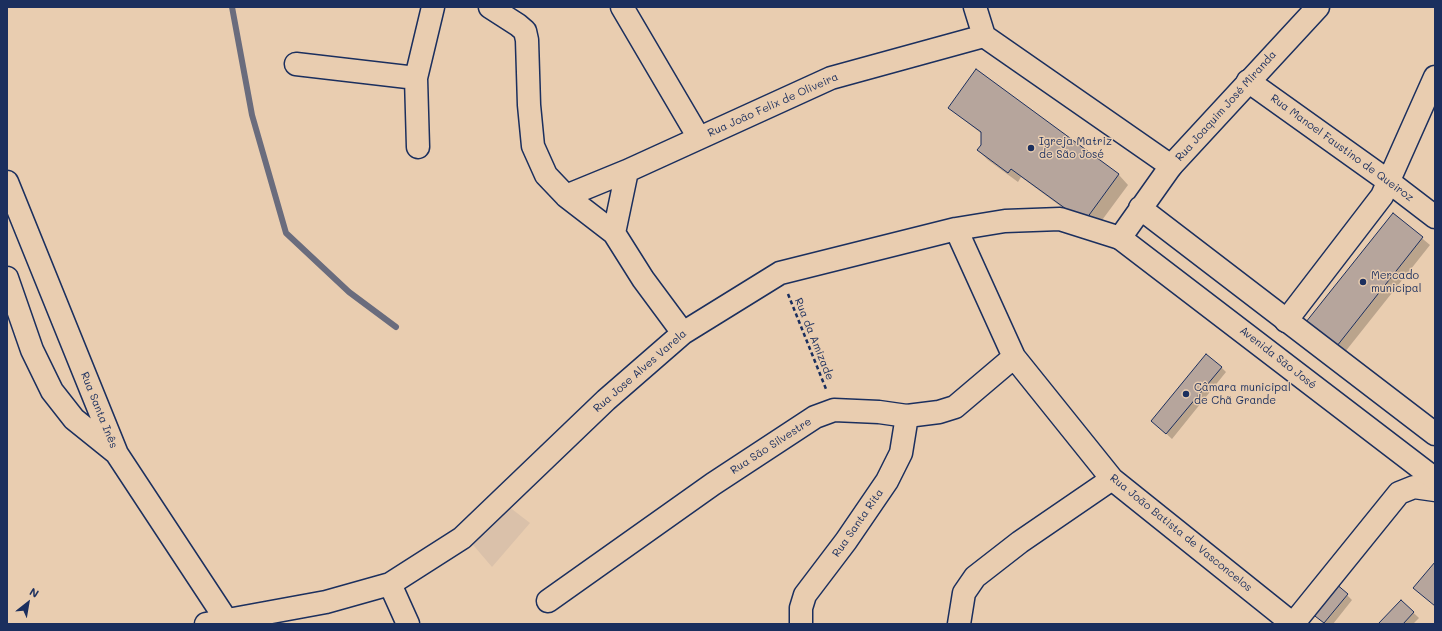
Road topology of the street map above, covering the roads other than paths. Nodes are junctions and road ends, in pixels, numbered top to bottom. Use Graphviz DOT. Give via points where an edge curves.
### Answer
graph roads {
  1 [pos="433,7"];
  2 [pos="490,7"];
  3 [pos="622,7"];
  4 [pos="975,7"];
  5 [pos="1318,7"];
  6 [pos="984,36"];
  7 [pos="296,64"];
  8 [pos="1435,77"];
  9 [pos="416,78"];
  10 [pos="1248,80"];
  11 [pos="699,138"];
  12 [pos="418,147"];
  13 [pos="1171,166"];
  14 [pos="627,171"];
  15 [pos="1388,181"];
  16 [pos="7,182"];
  17 [pos="566,196"];
  18 [pos="1140,208"];
  19 [pos="1435,217"];
  20 [pos="956,229"];
  21 [pos="614,233"];
  22 [pos="1120,238"];
  23 [pos="7,278"];
  24 [pos="1286,321"];
  25 [pos="683,333"];
  26 [pos="1014,357"];
  27 [pos="907,416"];
  28 [pos="1435,434"];
  29 [pos="117,454"];
  30 [pos="1112,479"];
  31 [pos="1435,479"];
  32 [pos="1435,490"];
  33 [pos="390,584"];
  34 [pos="548,601"];
  35 [pos="228,622"];
  36 [pos="206,624"];
  37 [pos="408,624"];
  38 [pos="802,624"];
  39 [pos="959,624"];
  40 [pos="1293,624"];
  1 -- 9 [label="street"];
  2 -- 17 [label="street" via="525,31 528,40 529,105 533,146 546,175"];
  3 -- 11 [label="street"];
  4 -- 6 [label="street"];
  5 -- 10 [label="street, Rua Joaquim José Miranda"];
  6 -- 11 [label="street, Rua João Felix de Oliveira" via="831,78"];
  6 -- 13 [label="street"];
  7 -- 9 [label="street"];
  8 -- 15 [label="street"];
  9 -- 12 [label="street"];
  10 -- 13 [label="street, Rua Joaquim José Miranda"];
  10 -- 15 [label="street, Rua Manoel Faustino de Queiroz"];
  11 -- 14 [label="street, Rua João Felix de Oliveira"];
  13 -- 18 [label="street, Rua Joaquim José Miranda"];
  14 -- 17 [label="street, Rua João Felix de Oliveira"];
  14 -- 21 [label="street"];
  15 -- 19 [label="street, Rua Manoel Faustino de Queiroz"];
  15 -- 24 [label="street" via="1382,196"];
  16 -- 29 [label="street, Rua Santa Inês"];
  17 -- 21 [label="street"];
  18 -- 22 [label="street, Rua Joaquim José Miranda"];
  18 -- 24 [label="street"];
  20 -- 22 [label="street, Rua Jose Alves Varela" via="1005,221 1060,219"];
  20 -- 25 [label="street, Rua Jose Alves Varela" via="780,273"];
  20 -- 26 [label="street, Rua João Batista de Vasconcelos"];
  21 -- 25 [label="street" via="643,279"];
  22 -- 31 [label="street, Avenida São José"];
  23 -- 29 [label="street" via="32,350 52,391 74,419"];
  24 -- 28 [label="street"];
  25 -- 33 [label="street, Rua Jose Alves Varela" via="606,400 462,538"];
  26 -- 27 [label="street, Rua São Silvestre" via="956,407 940,412"];
  26 -- 30 [label="street, Rua João Batista de Vasconcelos"];
  27 -- 34 [label="street, Rua São Silvestre" via="834,410 816,417 712,484"];
  27 -- 38 [label="street, Rua Santa Rita" via="901,453 886,481 850,535 805,595 801,608"];
  29 -- 35 [label="street, Rua Santa Inês"];
  30 -- 39 [label="street" via="1020,542 975,577 964,593"];
  30 -- 40 [label="street, Rua João Batista de Vasconcelos"];
  32 -- 40 [label="street" via="1414,488 1399,493"];
  33 -- 35 [label="street, Rua Jose Alves Varela" via="326,602"];
  33 -- 37 [label="street"];
  35 -- 36 [label="street, Rua Jose Alves Varela"];
}
